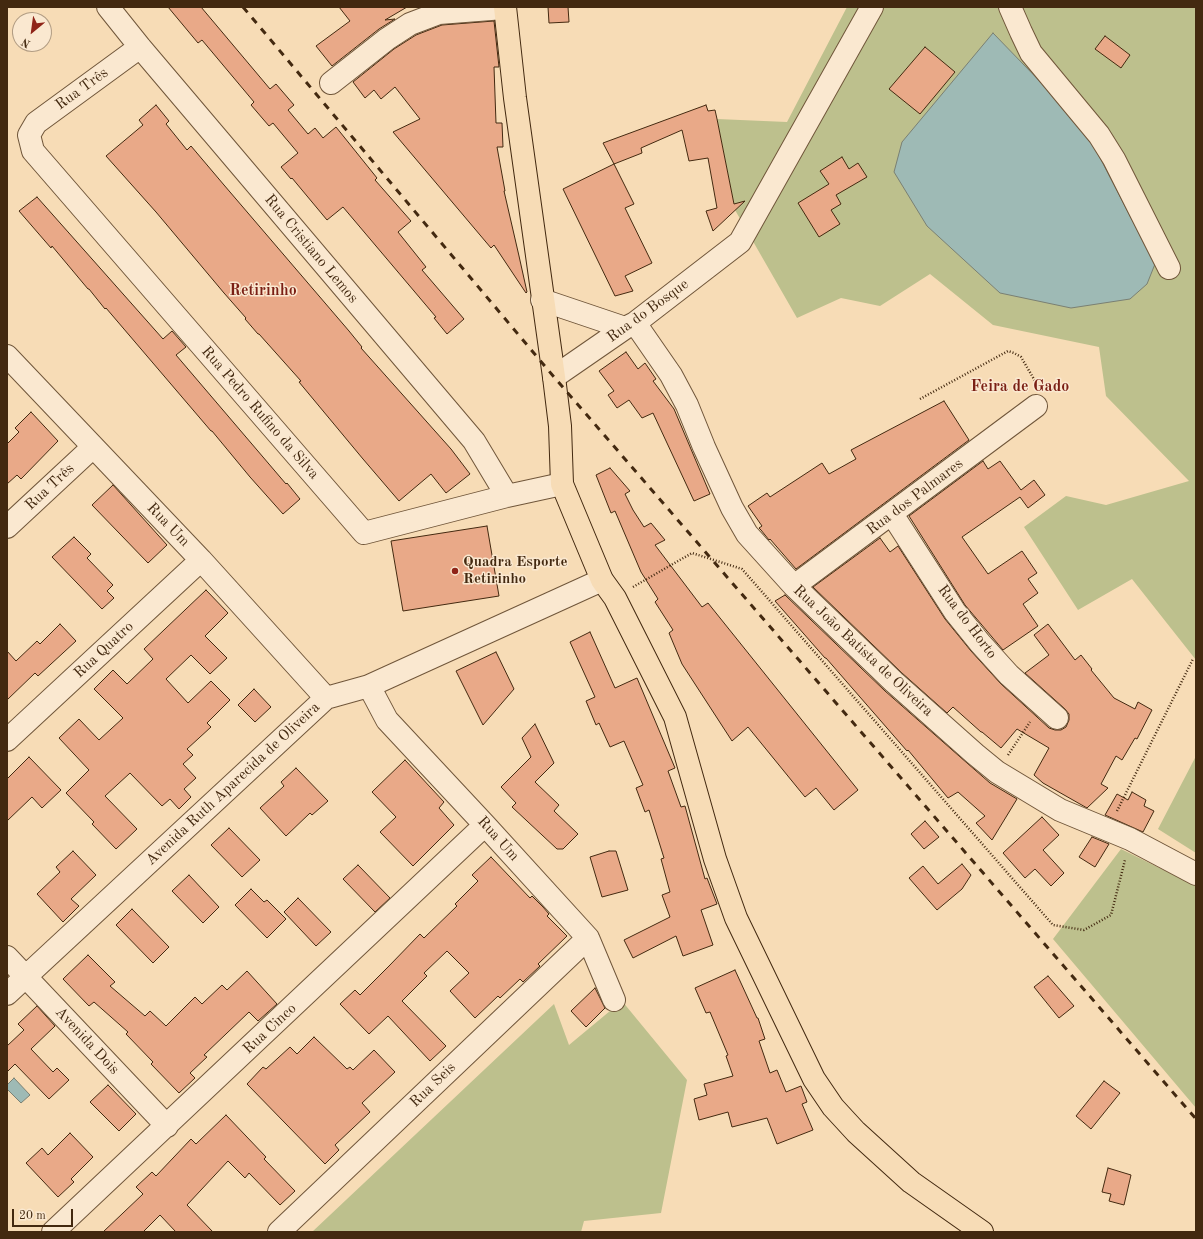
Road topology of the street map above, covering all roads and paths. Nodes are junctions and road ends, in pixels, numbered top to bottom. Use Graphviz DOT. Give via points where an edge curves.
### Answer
graph roads {
  1 [pos="108,7"];
  2 [pos="505,7"];
  3 [pos="872,7"];
  4 [pos="1010,7"];
  5 [pos="140,47"];
  6 [pos="331,83"];
  7 [pos="29,135"];
  8 [pos="1169,268"];
  9 [pos="542,300"];
  10 [pos="630,325"];
  11 [pos="7,356"];
  12 [pos="554,377"];
  13 [pos="920,399"];
  14 [pos="1036,406"];
  15 [pos="93,447"];
  16 [pos="562,484"];
  17 [pos="507,496"];
  18 [pos="892,514"];
  19 [pos="7,527"];
  20 [pos="202,560"];
  21 [pos="602,580"];
  22 [pos="794,586"];
  23 [pos="615,598"];
  24 [pos="1193,659"];
  25 [pos="368,686"];
  26 [pos="326,698"];
  27 [pos="1050,711"];
  28 [pos="7,740"];
  29 [pos="997,772"];
  30 [pos="485,825"];
  31 [pos="1108,830"];
  32 [pos="1130,839"];
  33 [pos="1196,874"];
  34 [pos="588,938"];
  35 [pos="7,957"];
  36 [pos="26,976"];
  37 [pos="7,994"];
  38 [pos="614,1000"];
  39 [pos="167,1126"];
  40 [pos="54,1232"];
  41 [pos="279,1232"];
  42 [pos="982,1232"];
  1 -- 5 [label="street, Rua Cristiano Lemos"];
  2 -- 6 [label="street" via="438,13 410,24"];
  2 -- 9 [label="main road"];
  3 -- 10 [label="street, Rua do Bosque" via="740,242"];
  4 -- 8 [label="street" via="1031,53 1099,135 1114,158"];
  5 -- 7 [label="street, Rua Três" via="36,123"];
  5 -- 17 [label="street, Rua Cristiano Lemos" via="474,441"];
  7 -- 17 [label="street, Rua Pedro Rufino da Silva" via="33,151 364,533"];
  9 -- 10 [label="street"];
  9 -- 12 [label="main road"];
  10 -- 12 [label="street, Rua do Bosque"];
  10 -- 22 [label="street, Rua João Batista de Oliveira" via="674,381 732,508 747,534"];
  11 -- 15 [label="street, Rua Um"];
  12 -- 16 [label="main road" via="560,426"];
  13 -- 14 [label="path" via="1008,351 1021,357 1039,388 1042,395"];
  14 -- 18 [label="street, Rua dos Palmares"];
  15 -- 19 [label="street, Rua Três"];
  15 -- 20 [label="street, Rua Um"];
  16 -- 17 [label="street, Rua Pedro Rufino da Silva"];
  16 -- 21 [label="main road"];
  18 -- 22 [label="street, Rua dos Palmares"];
  18 -- 27 [label="street, Rua do Horto" via="956,612 980,643 1009,675"];
  20 -- 26 [label="street, Rua Um"];
  20 -- 28 [label="street, Rua Quatro"];
  21 -- 23 [label="main road"];
  21 -- 25 [label="street, Avenida Ruth Aparecida de Oliveira"];
  22 -- 29 [label="street, Rua João Batista de Oliveira" via="894,682"];
  23 -- 32 [label="path" via="692,553 742,569 1053,925 1084,930 1111,915"];
  23 -- 42 [label="main road" via="675,717 715,859 736,918 814,1079 833,1108 911,1182"];
  24 -- 31 [label="path"];
  25 -- 26 [label="street, Avenida Ruth Aparecida de Oliveira"];
  25 -- 30 [label="street, Rua Um" via="387,720"];
  26 -- 36 [label="street, Avenida Ruth Aparecida de Oliveira"];
  27 -- 29 [label="path"];
  29 -- 31 [label="street, Rua João Batista de Oliveira" via="1060,810"];
  30 -- 34 [label="street, Rua Um"];
  30 -- 39 [label="street, Rua Cinco"];
  31 -- 32 [label="street, Rua João Batista de Oliveira"];
  32 -- 33 [label="street, Rua João Batista de Oliveira"];
  34 -- 38 [label="street, Rua Um"];
  34 -- 41 [label="street, Rua Seis"];
  35 -- 36 [label="street, Avenida Dois"];
  36 -- 37 [label="street, Avenida Ruth Aparecida de Oliveira"];
  36 -- 39 [label="street, Avenida Dois"];
  39 -- 40 [label="street, Rua Cinco"];
}
